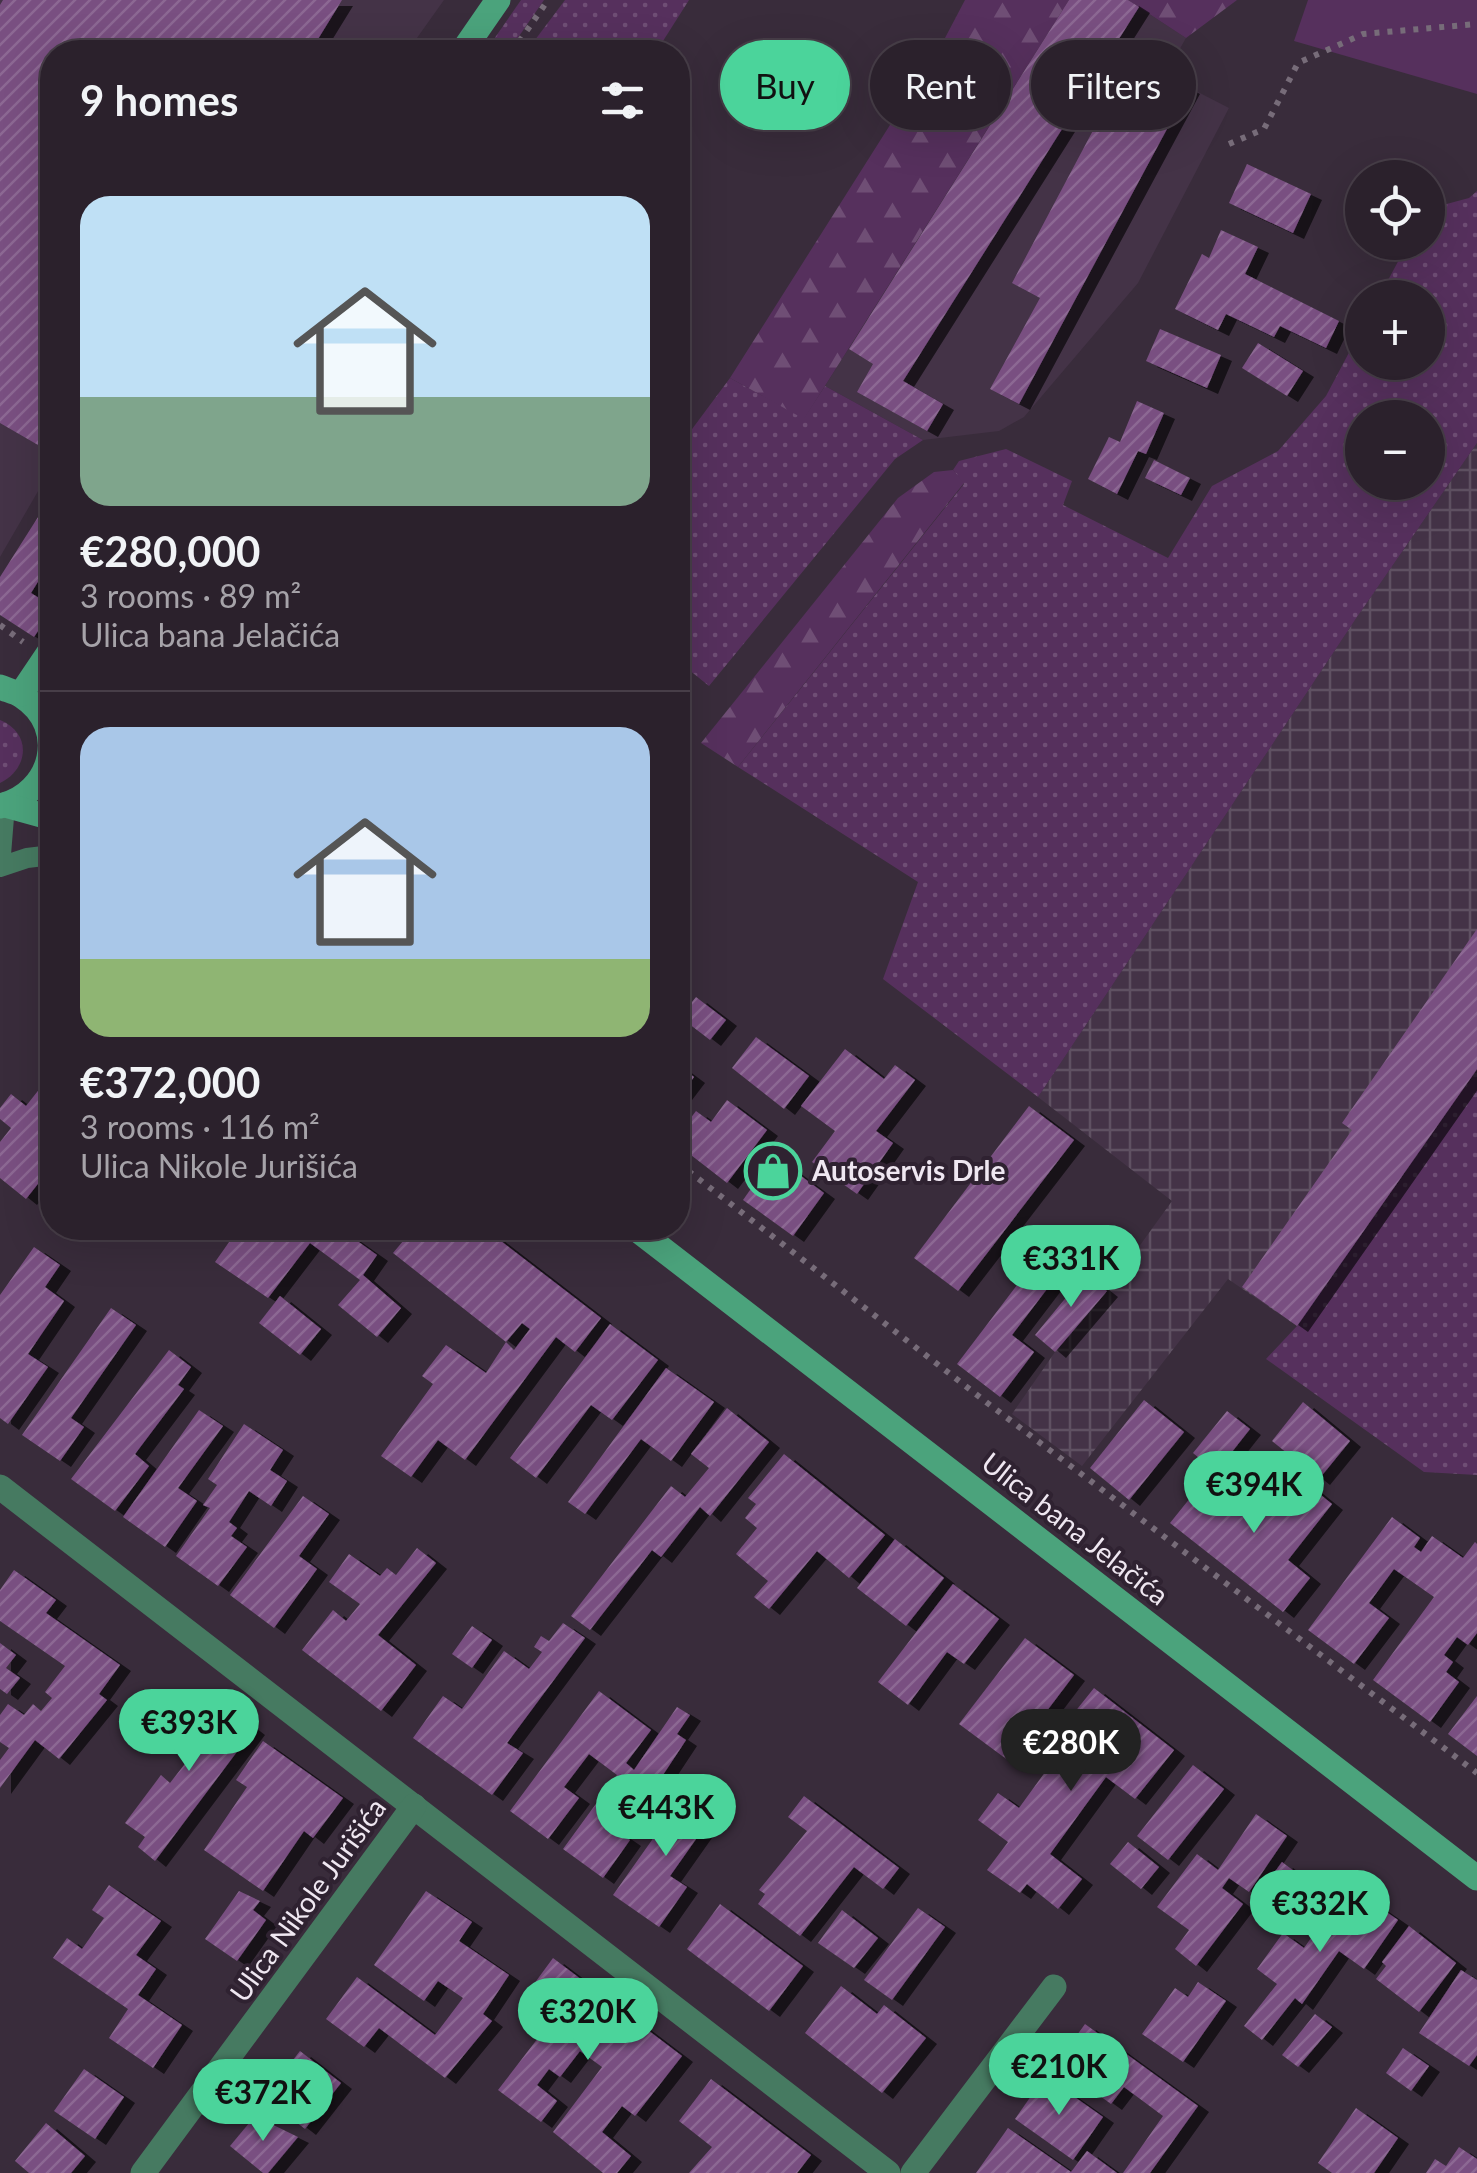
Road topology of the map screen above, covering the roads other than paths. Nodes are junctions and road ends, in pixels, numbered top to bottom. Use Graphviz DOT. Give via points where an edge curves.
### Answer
graph roads {
  1 [pos="498,0"];
  2 [pos="470,40"];
  3 [pos="40,660"];
  4 [pos="10,691"];
  5 [pos="40,715"];
  6 [pos="40,779"];
  7 [pos="2,806"];
  8 [pos="40,815"];
  9 [pos="40,857"];
  10 [pos="0,867"];
  11 [pos="652,1240"];
  12 [pos="3,1497"];
  13 [pos="414,1806"];
  14 [pos="1477,1878"];
  15 [pos="1054,1987"];
  16 [pos="143,2173"];
  17 [pos="888,2173"];
  18 [pos="913,2173"];
  1 -- 2 [label="main road"];
  3 -- 4 [label="main road"];
  4 -- 5 [label="main road"];
  6 -- 7 [label="main road" via="24,798"];
  7 -- 8 [label="main road"];
  7 -- 10 [label="lane"];
  9 -- 10 [label="lane"];
  11 -- 14 [label="main road, Ulica bana Jelačića"];
  12 -- 13 [label="street"];
  13 -- 16 [label="street, Ulica Nikole Jurišića"];
  13 -- 17 [label="street"];
  15 -- 18 [label="street"];
}
